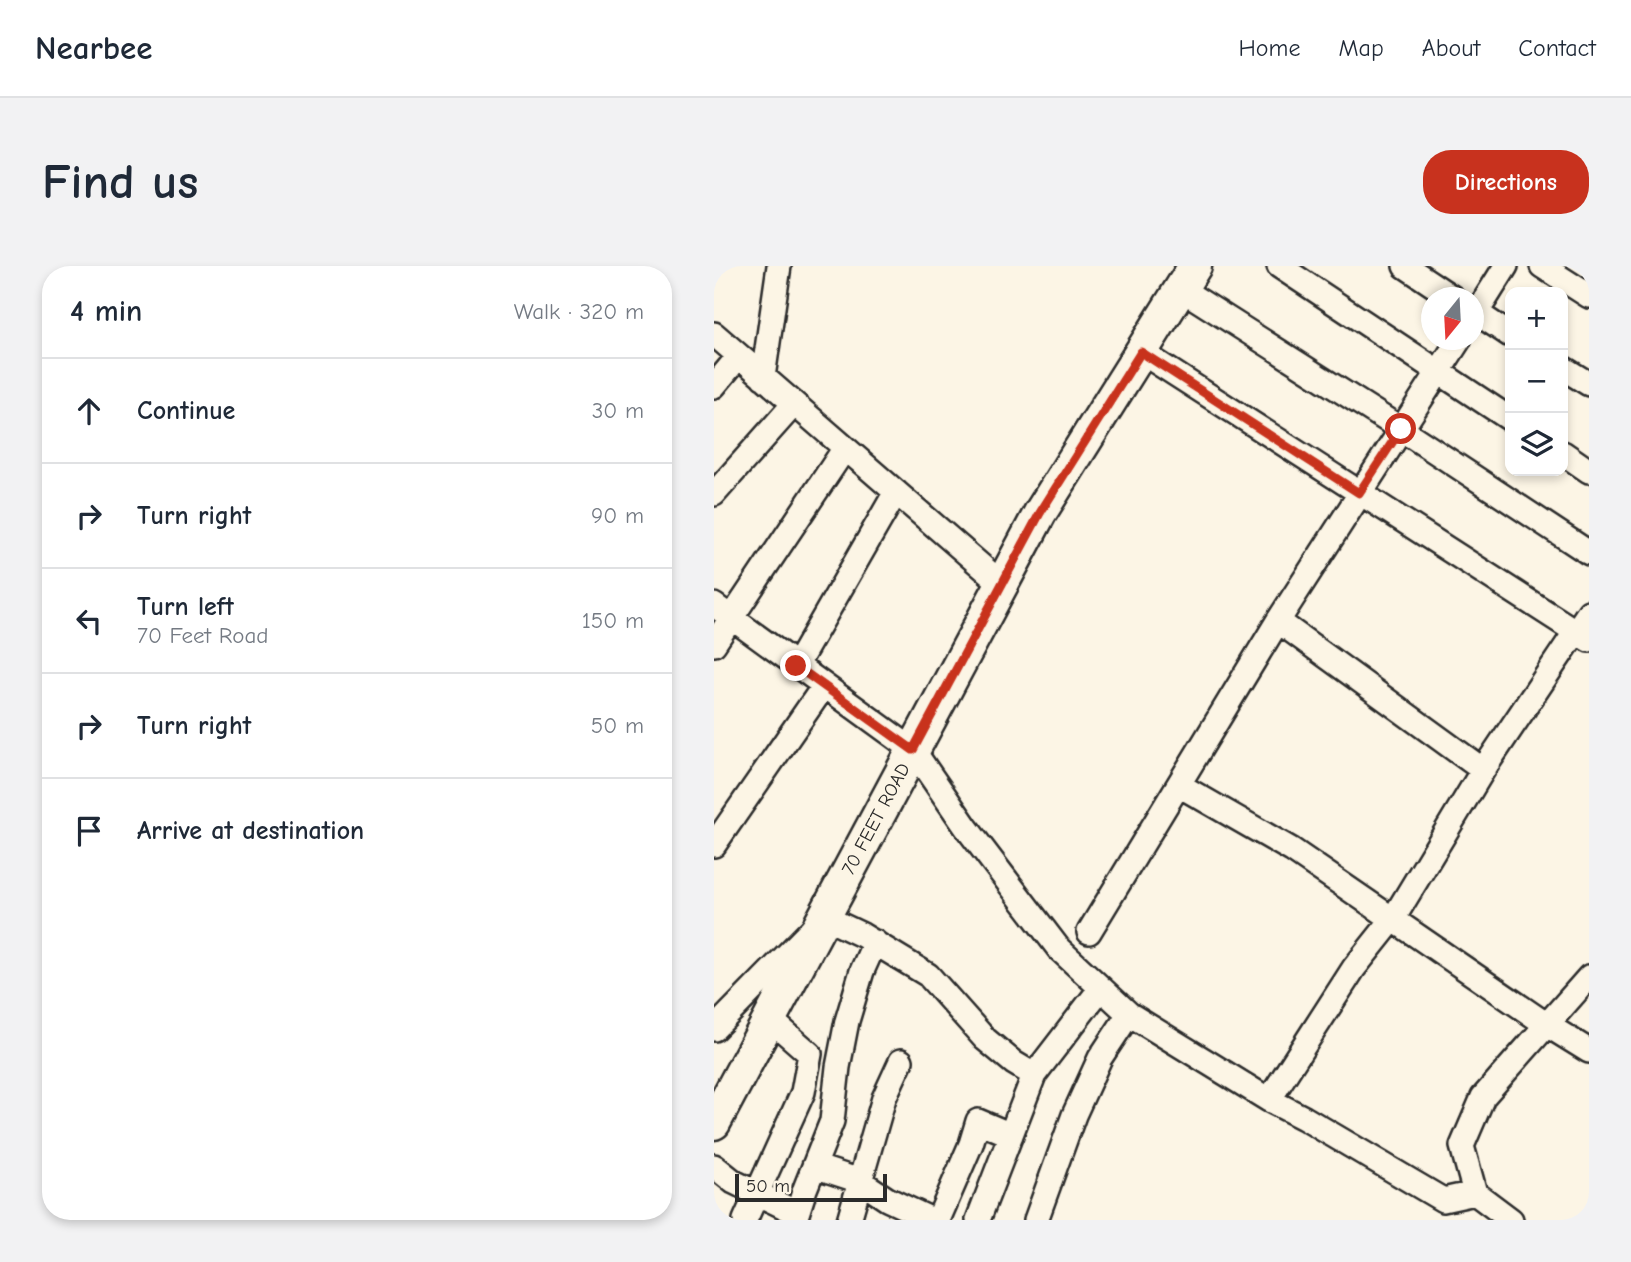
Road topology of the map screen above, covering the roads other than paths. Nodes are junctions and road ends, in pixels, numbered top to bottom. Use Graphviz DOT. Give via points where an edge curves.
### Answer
graph roads {
  1 [pos="779,266"];
  2 [pos="1279,266"];
  3 [pos="1405,266"];
  4 [pos="1506,266"];
  5 [pos="1542,266"];
  6 [pos="1188,277"];
  7 [pos="1436,287"];
  8 [pos="1589,296"];
  9 [pos="1484,299"];
  10 [pos="1484,320"];
  11 [pos="1505,331"];
  12 [pos="714,334"];
  13 [pos="1452,350"];
  14 [pos="1141,352"];
  15 [pos="739,356"];
  16 [pos="1438,371"];
  17 [pos="1568,371"];
  18 [pos="763,377"];
  19 [pos="1589,384"];
  20 [pos="714,386"];
  21 [pos="794,404"];
  22 [pos="1505,416"];
  23 [pos="1401,429"];
  24 [pos="845,448"];
  25 [pos="1568,456"];
  26 [pos="1589,471"];
  27 [pos="896,492"];
  28 [pos="1359,493"];
  29 [pos="714,494"];
  30 [pos="1589,553"];
  31 [pos="1002,584"];
  32 [pos="723,612"];
  33 [pos="1589,612"];
  34 [pos="1278,621"];
  35 [pos="1582,636"];
  36 [pos="714,644"];
  37 [pos="796,666"];
  38 [pos="824,686"];
  39 [pos="913,750"];
  40 [pos="1482,770"];
  41 [pos="1179,785"];
  42 [pos="714,845"];
  43 [pos="824,917"];
  44 [pos="1393,919"];
  45 [pos="1089,932"];
  46 [pos="875,943"];
  47 [pos="1589,977"];
  48 [pos="1101,988"];
  49 [pos="1129,1014"];
  50 [pos="770,1019"];
  51 [pos="1547,1025"];
  52 [pos="714,1029"];
  53 [pos="1589,1051"];
  54 [pos="901,1061"];
  55 [pos="1034,1075"];
  56 [pos="1269,1100"];
  57 [pos="714,1123"];
  58 [pos="1011,1135"];
  59 [pos="714,1166"];
  60 [pos="814,1166"];
  61 [pos="860,1181"];
  62 [pos="756,1193"];
  63 [pos="1475,1193"];
  64 [pos="796,1217"];
  65 [pos="745,1220"];
  66 [pos="849,1220"];
  67 [pos="932,1220"];
  68 [pos="938,1220"];
  69 [pos="978,1220"];
  70 [pos="1036,1220"];
  71 [pos="1511,1220"];
  1 -- 18 [label="street"];
  2 -- 16 [label="street"];
  3 -- 7 [label="street"];
  4 -- 9 [label="street"];
  5 -- 8 [label="street"];
  6 -- 14 [label="street, 70 FEET ROAD"];
  6 -- 23 [label="street"];
  10 -- 11 [label="street"];
  12 -- 15 [label="street"];
  13 -- 16 [label="street"];
  14 -- 28 [label="street"];
  14 -- 31 [label="street, 70 FEET ROAD" via="1040,513"];
  15 -- 18 [label="street"];
  15 -- 20 [label="street"];
  16 -- 22 [label="street"];
  16 -- 23 [label="street"];
  17 -- 19 [label="street"];
  18 -- 21 [label="street"];
  21 -- 24 [label="street"];
  21 -- 29 [label="street"];
  23 -- 28 [label="street"];
  23 -- 30 [label="street"];
  24 -- 27 [label="street"];
  24 -- 32 [label="street"];
  25 -- 26 [label="street"];
  27 -- 31 [label="street"];
  27 -- 37 [label="street"];
  28 -- 34 [label="street"];
  28 -- 35 [label="street"];
  31 -- 39 [label="street, 70 FEET ROAD"];
  32 -- 36 [label="street"];
  32 -- 37 [label="street"];
  33 -- 35 [label="street"];
  34 -- 40 [label="street"];
  34 -- 41 [label="street"];
  35 -- 40 [label="street"];
  37 -- 38 [label="street"];
  38 -- 39 [label="street"];
  38 -- 42 [label="street"];
  39 -- 43 [label="street, 70 FEET ROAD"];
  39 -- 48 [label="street" via="1059,949"];
  40 -- 44 [label="street"];
  41 -- 44 [label="street" via="1292,850"];
  41 -- 45 [label="street"];
  43 -- 46 [label="street"];
  43 -- 50 [label="street, 70 FEET ROAD"];
  43 -- 52 [label="street"];
  44 -- 51 [label="street"];
  44 -- 56 [label="street" via="1354,968"];
  46 -- 55 [label="street" via="928,975 985,1039"];
  46 -- 60 [label="street" via="847,1021 832,1121"];
  47 -- 51 [label="street"];
  48 -- 49 [label="street"];
  48 -- 55 [label="street"];
  49 -- 56 [label="street"];
  49 -- 70 [label="street" via="1100,1058 1074,1115"];
  50 -- 57 [label="street, 70 FEET ROAD"];
  50 -- 62 [label="street" via="810,1054 803,1092"];
  51 -- 53 [label="street"];
  51 -- 63 [label="street" via="1483,1097 1462,1146"];
  54 -- 61 [label="street" via="884,1098"];
  55 -- 58 [label="street"];
  56 -- 63 [label="street" via="1443,1200"];
  58 -- 68 [label="street" via="978,1121"];
  58 -- 69 [label="street"];
  59 -- 62 [label="street"];
  60 -- 61 [label="street"];
  60 -- 64 [label="street"];
  61 -- 66 [label="street"];
  61 -- 67 [label="street"];
  62 -- 64 [label="street"];
  62 -- 65 [label="street"];
  63 -- 71 [label="street"];
}
